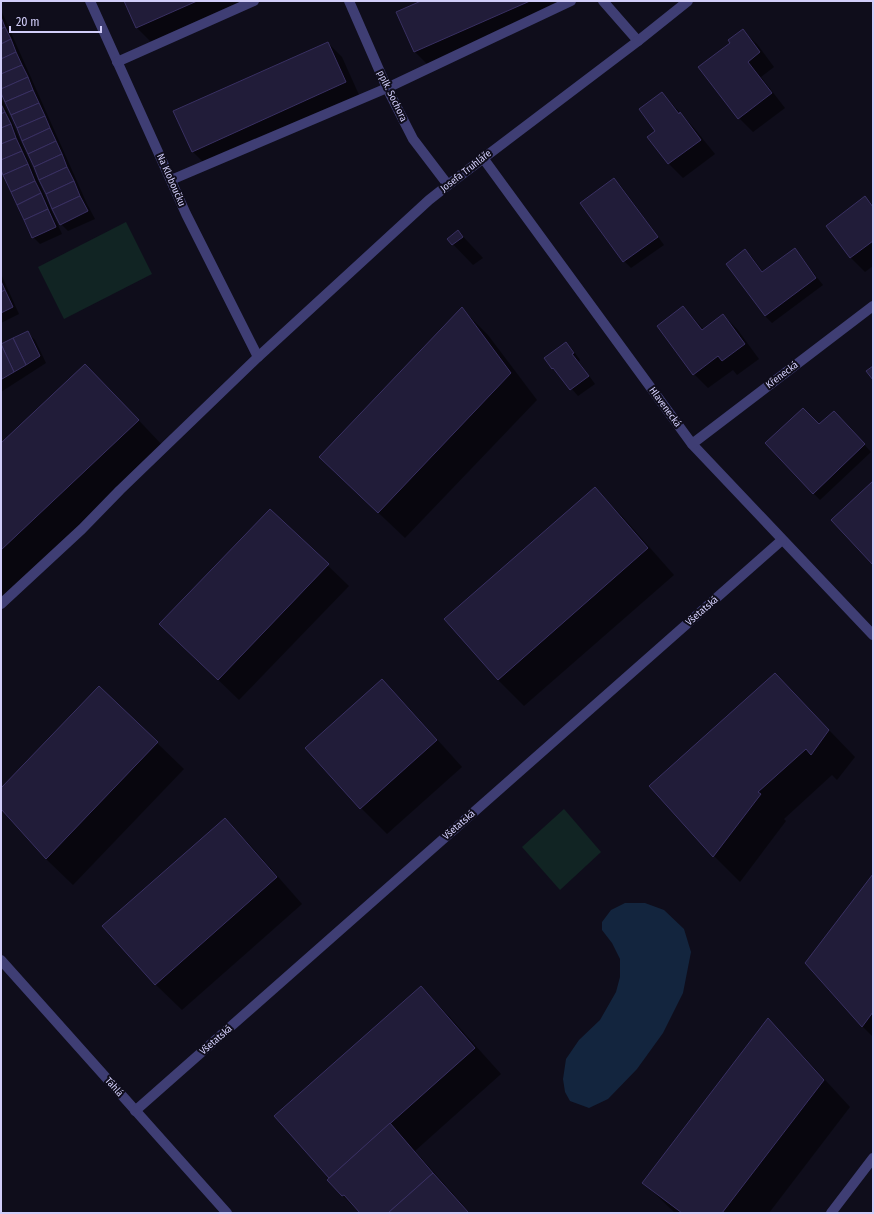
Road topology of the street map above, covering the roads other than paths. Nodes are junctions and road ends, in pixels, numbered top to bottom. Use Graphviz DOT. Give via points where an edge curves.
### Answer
graph roads {
  1 [pos="90,1"];
  2 [pos="254,1"];
  3 [pos="349,1"];
  4 [pos="571,1"];
  5 [pos="603,1"];
  6 [pos="688,1"];
  7 [pos="638,41"];
  8 [pos="117,62"];
  9 [pos="387,88"];
  10 [pos="483,158"];
  11 [pos="171,180"];
  12 [pos="448,185"];
  13 [pos="873,306"];
  14 [pos="258,357"];
  15 [pos="692,444"];
  16 [pos="782,540"];
  17 [pos="1,604"];
  18 [pos="873,635"];
  19 [pos="1,960"];
  20 [pos="135,1111"];
  21 [pos="873,1158"];
  22 [pos="227,1213"];
  23 [pos="831,1213"];
  1 -- 8 [label="street, Na Kloboučku"];
  2 -- 8 [label="street"];
  3 -- 9 [label="street, pplk. Sochora"];
  4 -- 9 [label="street"];
  5 -- 7 [label="street"];
  6 -- 7 [label="street, Josefa Truhláře"];
  7 -- 10 [label="street, Josefa Truhláře"];
  8 -- 11 [label="street, Na Kloboučku"];
  9 -- 11 [label="street"];
  9 -- 12 [label="street, pplk. Sochora" via="413,139"];
  10 -- 12 [label="street, Josefa Truhláře"];
  10 -- 15 [label="street, Hlavenecká"];
  11 -- 14 [label="street, Na Kloboučku"];
  12 -- 14 [label="street, Josefa Truhláře"];
  13 -- 15 [label="street, Křenecká"];
  14 -- 17 [label="street, Josefa Truhláře" via="82,529"];
  15 -- 16 [label="street, Hlavenecká"];
  16 -- 18 [label="street, Hlavenecká"];
  16 -- 20 [label="street, Všetatská"];
  19 -- 20 [label="street, Táhlá"];
  20 -- 22 [label="street, Táhlá"];
  21 -- 23 [label="street"];
}
